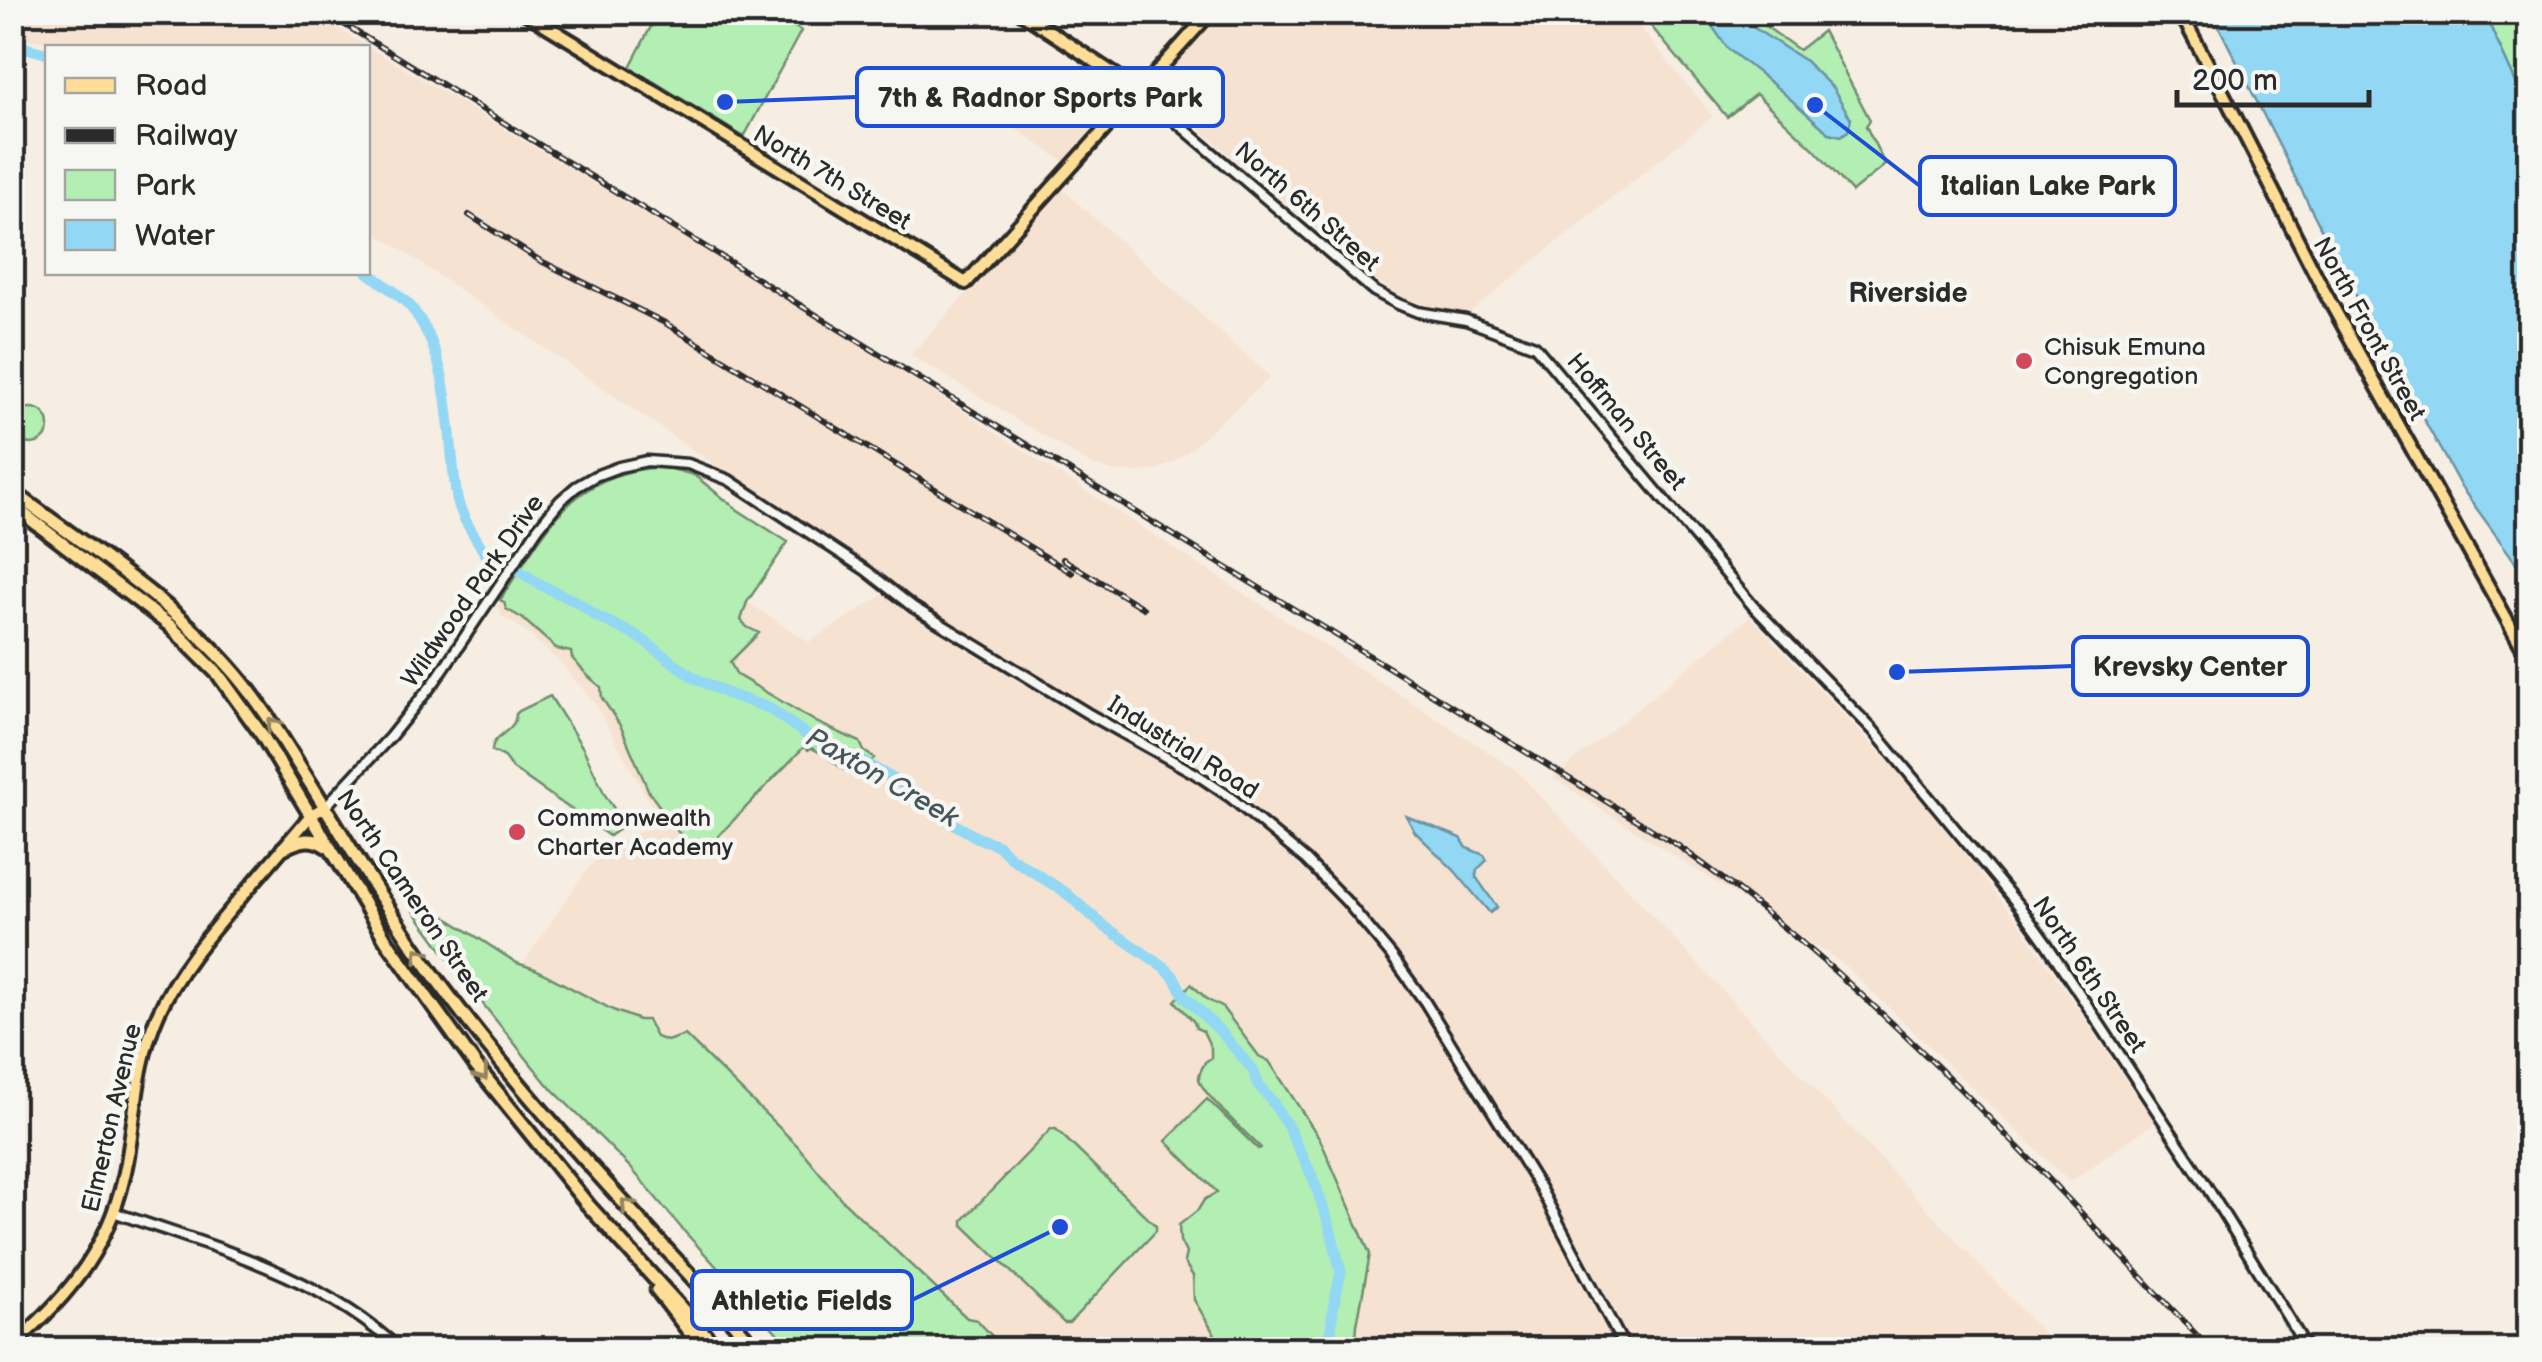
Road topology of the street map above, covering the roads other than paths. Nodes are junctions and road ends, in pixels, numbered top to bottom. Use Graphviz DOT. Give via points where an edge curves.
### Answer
graph roads {
  1 [pos="524,12"];
  2 [pos="1020,12"];
  3 [pos="1211,12"];
  4 [pos="2180,12"];
  5 [pos="1140,91"];
  6 [pos="1374,291"];
  7 [pos="688,464"];
  8 [pos="12,491"];
  9 [pos="12,505"];
  10 [pos="1798,654"];
  11 [pos="2530,661"];
  12 [pos="326,806"];
  13 [pos="311,815"];
  14 [pos="283,848"];
  15 [pos="330,848"];
  16 [pos="114,1212"];
  17 [pos="612,1232"];
  18 [pos="12,1345"];
  19 [pos="400,1350"];
  20 [pos="703,1350"];
  21 [pos="720,1350"];
  22 [pos="758,1350"];
  23 [pos="1626,1350"];
  24 [pos="2308,1350"];
  1 -- 5 [label="main road, North 7th Street" via="966,283"];
  2 -- 5 [label="main road, North 6th Street"];
  3 -- 5 [label="main road"];
  4 -- 11 [label="main road, North Front Street" via="2332,305"];
  5 -- 6 [label="street, North 6th Street"];
  6 -- 10 [label="street, Hoffman Street" via="1418,312 1466,320 1535,346"];
  7 -- 12 [label="street, Wildwood Park Drive" via="633,463 567,494 428,690"];
  7 -- 23 [label="street, Industrial Road" via="729,480 914,607 1196,774 1306,860 1426,1002 1540,1188"];
  12 -- 8 [label="highway, North Cameron Street, one-way" via="257,700 212,648"];
  9 -- 13 [label="highway, North Cameron Street" via="194,648 240,702"];
  10 -- 24 [label="street, North 6th Street" via="1873,730 2046,943"];
  12 -- 13 [label="main road, Elmerton Avenue"];
  22 -- 12 [label="highway, North Cameron Street, one-way" via="492,1051 410,941"];
  13 -- 14 [label="main road, Elmerton Avenue"];
  13 -- 15 [label="highway, North Cameron Street"];
  14 -- 15 [label="highway" via="309,839"];
  14 -- 16 [label="main road, Elmerton Avenue" via="193,956 160,1010 141,1066"];
  15 -- 17 [label="highway, North Cameron Street, one-way" via="476,1066"];
  16 -- 18 [label="main road, Elmerton Avenue" via="72,1287"];
  16 -- 19 [label="street" via="304,1283"];
  17 -- 20 [label="highway"];
  17 -- 21 [label="highway"];
}
